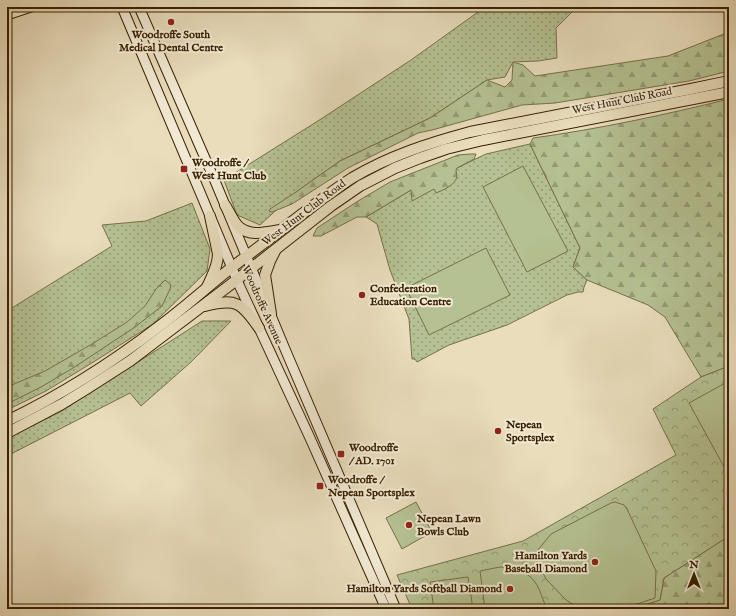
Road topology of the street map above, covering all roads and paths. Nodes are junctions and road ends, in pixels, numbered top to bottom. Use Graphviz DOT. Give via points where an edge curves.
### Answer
graph roads {
  1 [pos="31,7"];
  2 [pos="122,7"];
  3 [pos="139,7"];
  4 [pos="7,16"];
  5 [pos="157,50"];
  6 [pos="143,55"];
  7 [pos="729,81"];
  8 [pos="729,92"];
  9 [pos="225,205"];
  10 [pos="210,216"];
  11 [pos="282,229"];
  12 [pos="276,249"];
  13 [pos="247,257"];
  14 [pos="232,268"];
  15 [pos="252,268"];
  16 [pos="237,279"];
  17 [pos="206,288"];
  18 [pos="201,307"];
  19 [pos="270,314"];
  20 [pos="259,328"];
  21 [pos="7,421"];
  22 [pos="7,433"];
  23 [pos="321,433"];
  24 [pos="310,438"];
  25 [pos="386,609"];
  26 [pos="396,609"];
  1 -- 4 [label="main road"];
  2 -- 6 [label="main road, Woodroffe Avenue"];
  3 -- 5 [label="main road, Woodroffe Avenue"];
  5 -- 6 [label="main road"];
  5 -- 9 [label="main road, Woodroffe Avenue"];
  6 -- 10 [label="main road, Woodroffe Avenue"];
  7 -- 11 [label="main road, West Hunt Club Road" via="440,140 383,162 353,178"];
  8 -- 12 [label="main road, West Hunt Club Road" via="446,149 395,168 360,186"];
  9 -- 11 [label="main road" via="238,226 244,230 256,233"];
  9 -- 13 [label="main road, Woodroffe Avenue"];
  10 -- 14 [label="main road, Woodroffe Avenue"];
  10 -- 17 [label="main road" via="218,260"];
  11 -- 13 [label="main road, West Hunt Club Road"];
  12 -- 15 [label="main road, West Hunt Club Road"];
  12 -- 19 [label="main road" via="265,275"];
  13 -- 14 [label="main road, West Hunt Club Road"];
  13 -- 15 [label="main road, Woodroffe Avenue"];
  14 -- 16 [label="main road, Woodroffe Avenue"];
  14 -- 17 [label="main road, West Hunt Club Road"];
  15 -- 16 [label="main road, West Hunt Club Road"];
  15 -- 19 [label="main road, Woodroffe Avenue"];
  16 -- 18 [label="main road, West Hunt Club Road"];
  16 -- 20 [label="main road, Woodroffe Avenue"];
  17 -- 21 [label="main road, West Hunt Club Road" via="110,362"];
  18 -- 20 [label="main road" via="221,302 237,304"];
  18 -- 22 [label="main road, West Hunt Club Road" via="109,375"];
  19 -- 23 [label="main road, Woodroffe Avenue"];
  20 -- 24 [label="main road, Woodroffe Avenue"];
  23 -- 24 [label="main road"];
  23 -- 26 [label="main road, Woodroffe Avenue"];
  24 -- 25 [label="main road, Woodroffe Avenue"];
}
